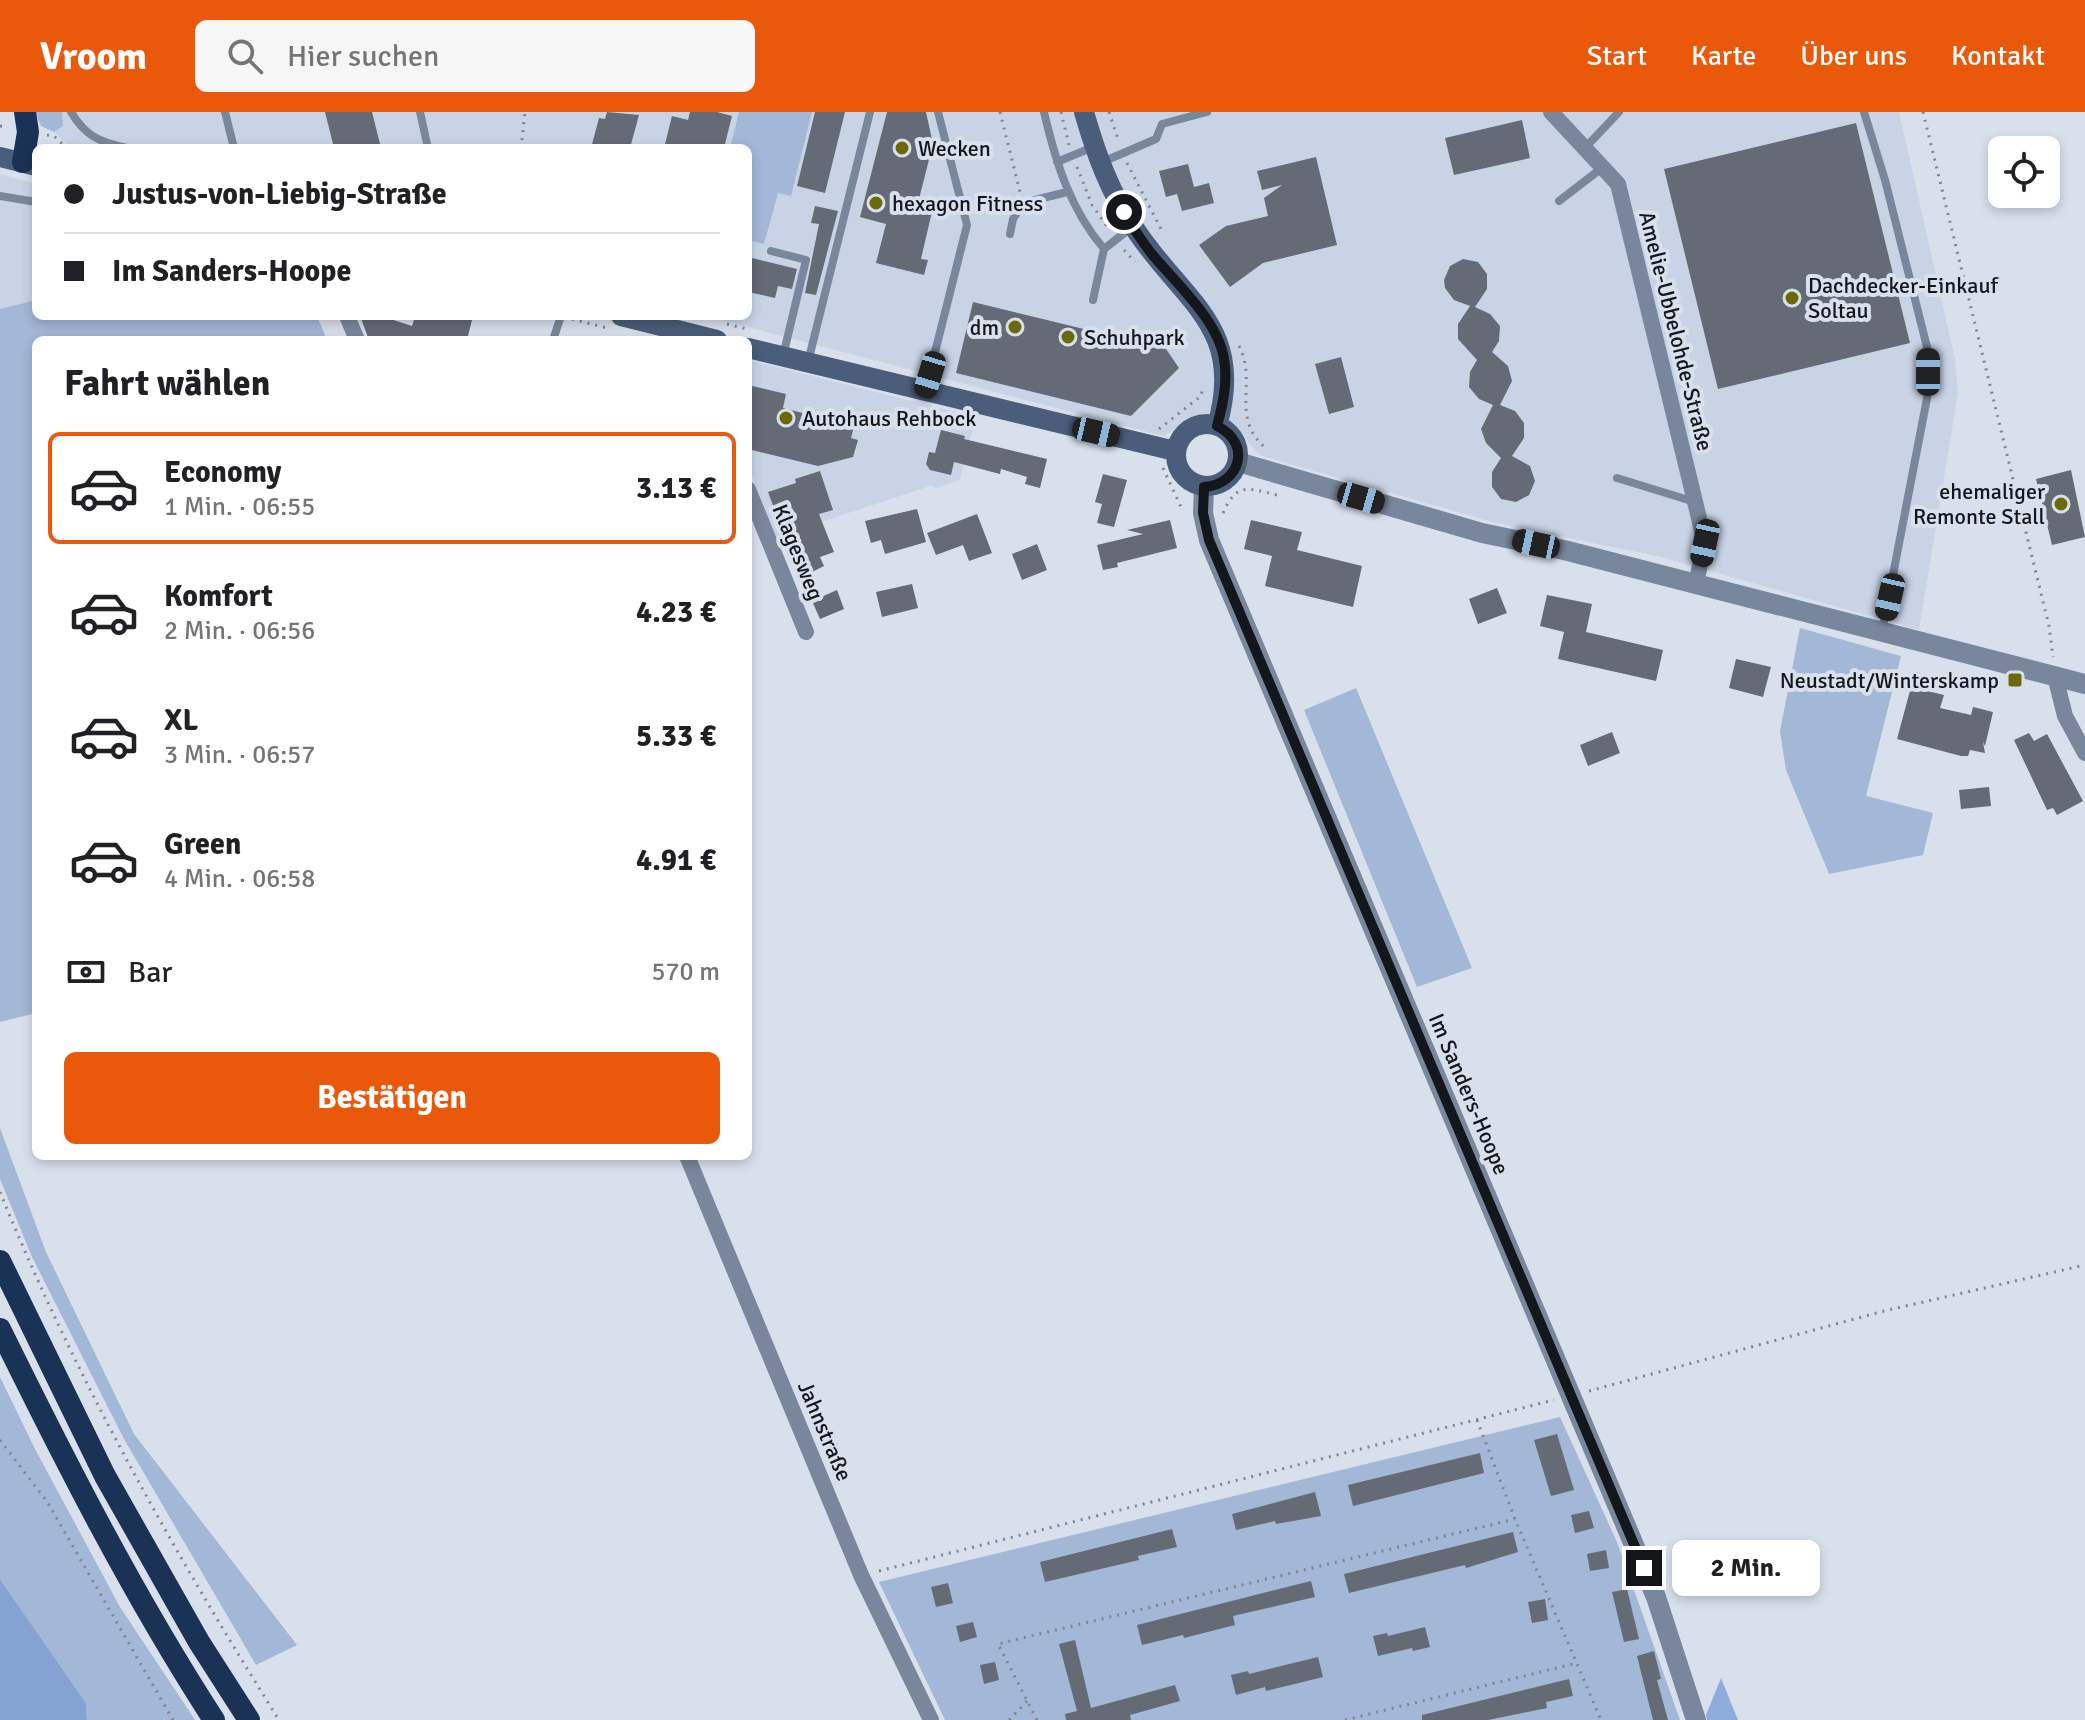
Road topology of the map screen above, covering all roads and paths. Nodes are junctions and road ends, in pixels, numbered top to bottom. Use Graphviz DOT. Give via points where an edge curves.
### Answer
graph roads {
  1 [pos="25,112"];
  2 [pos="71,112"];
  3 [pos="225,112"];
  4 [pos="420,112"];
  5 [pos="525,112"];
  6 [pos="870,112"];
  7 [pos="938,112"];
  8 [pos="1000,112"];
  9 [pos="1084,112"];
  10 [pos="1207,112"];
  11 [pos="1551,112"];
  12 [pos="1619,112"];
  13 [pos="1864,112"];
  14 [pos="1923,112"];
  15 [pos="1045,114"];
  16 [pos="113,144"];
  17 [pos="233,144"];
  18 [pos="427,144"];
  19 [pos="521,144"];
  20 [pos="1584,149"];
  21 [pos="1096,155"];
  22 [pos="0,157"];
  23 [pos="1057,162"];
  24 [pos="29,164"];
  25 [pos="1602,168"];
  26 [pos="1067,192"];
  27 [pos="0,196"];
  28 [pos="32,201"];
  29 [pos="1559,201"];
  30 [pos="1023,203"];
  31 [pos="1133,226"];
  32 [pos="1010,234"];
  33 [pos="1104,249"];
  34 [pos="771,251"];
  35 [pos="1093,300"];
  36 [pos="669,322"];
  37 [pos="692,336"];
  38 [pos="752,349"];
  39 [pos="783,357"];
  40 [pos="808,363"];
  41 [pos="925,393"];
  42 [pos="1201,396"];
  43 [pos="1244,408"];
  44 [pos="1217,426"];
  45 [pos="1159,429"];
  46 [pos="1175,451"];
  47 [pos="1270,452"];
  48 [pos="1238,462"];
  49 [pos="1617,478"];
  50 [pos="1204,487"];
  51 [pos="1261,491"];
  52 [pos="752,499"];
  53 [pos="1695,502"];
  54 [pos="1203,513"];
  55 [pos="1696,583"];
  56 [pos="806,632"];
  57 [pos="1882,633"];
  58 [pos="2055,676"];
  59 [pos="2085,684"];
  60 [pos="2085,753"];
  61 [pos="689,1160"];
  62 [pos="0,1192"];
  63 [pos="0,1261"];
  64 [pos="2085,1265"];
  65 [pos="0,1329"];
  66 [pos="1700,1362"];
  67 [pos="0,1440"];
  68 [pos="1515,1519"];
  69 [pos="861,1575"];
  70 [pos="1577,1663"];
  71 [pos="1027,1701"];
  72 [pos="173,1720"];
  73 [pos="214,1720"];
  74 [pos="249,1720"];
  75 [pos="279,1720"];
  76 [pos="931,1720"];
  77 [pos="1009,1720"];
  78 [pos="1037,1720"];
  79 [pos="1345,1720"];
  80 [pos="1601,1720"];
  81 [pos="1696,1720"];
  1 -- 24 [label="highway"];
  2 -- 16 [label="lane" via="82,129"];
  3 -- 17 [label="lane"];
  4 -- 18 [label="lane"];
  5 -- 19 [label="path"];
  6 -- 40 [label="lane"];
  7 -- 41 [label="lane" via="967,225"];
  8 -- 30 [label="path"];
  9 -- 21 [label="main road"];
  10 -- 21 [label="lane" via="1162,124 1156,139"];
  11 -- 20 [label="street, Amelie-Ubbelohde-Straße"];
  12 -- 20 [label="lane"];
  13 -- 57 [label="lane" via="1928,351 1928,393"];
  14 -- 58 [label="path" via="2049,626"];
  15 -- 23 [label="lane"];
  20 -- 25 [label="street, Amelie-Ubbelohde-Straße"];
  21 -- 23 [label="lane"];
  21 -- 31 [label="main road"];
  22 -- 24 [label="main road"];
  23 -- 26 [label="lane"];
  25 -- 29 [label="lane"];
  25 -- 53 [label="street, Amelie-Ubbelohde-Straße" via="1618,184"];
  26 -- 30 [label="lane"];
  26 -- 33 [label="lane"];
  27 -- 28 [label="lane"];
  30 -- 32 [label="lane"];
  31 -- 33 [label="lane"];
  31 -- 44 [label="main road" via="1218,339 1225,380"];
  33 -- 35 [label="lane"];
  34 -- 39 [label="lane" via="806,260"];
  36 -- 37 [label="main road"];
  38 -- 39 [label="main road"];
  39 -- 40 [label="main road"];
  40 -- 41 [label="main road"];
  41 -- 46 [label="main road"];
  42 -- 45 [label="path"];
  43 -- 47 [label="path" via="1247,424"];
  44 -- 46 [label="main road" via="1187,431"];
  44 -- 48 [label="main road" via="1236,444"];
  46 -- 50 [label="main road" via="1184,477"];
  48 -- 50 [label="main road" via="1225,481"];
  48 -- 55 [label="street" via="1482,533"];
  49 -- 53 [label="lane"];
  50 -- 54 [label="street, Im Sanders-Hoope"];
  51 -- 54 [label="path" via="1238,491 1223,513"];
  52 -- 56 [label="street, Klagesweg"];
  53 -- 55 [label="street, Amelie-Ubbelohde-Straße" via="1705,543"];
  54 -- 81 [label="street, Im Sanders-Hoope" via="1209,540 1656,1597"];
  55 -- 57 [label="street"];
  57 -- 58 [label="street"];
  58 -- 59 [label="street"];
  58 -- 60 [label="street" via="2065,716"];
  61 -- 69 [label="street, Jahnstraße"];
  62 -- 75 [label="path" via="120,1450"];
  63 -- 74 [label="highway" via="105,1476"];
  64 -- 66 [label="path" via="1884,1311"];
  65 -- 73 [label="highway" via="79,1490"];
  67 -- 72 [label="path" via="48,1503"];
  68 -- 69 [label="path" via="1477,1419"];
  68 -- 70 [label="path"];
  68 -- 71 [label="path" via="998,1644"];
  69 -- 76 [label="street, Jahnstraße"];
  70 -- 79 [label="path"];
  70 -- 80 [label="path"];
  71 -- 77 [label="path"];
  71 -- 78 [label="path"];
}
